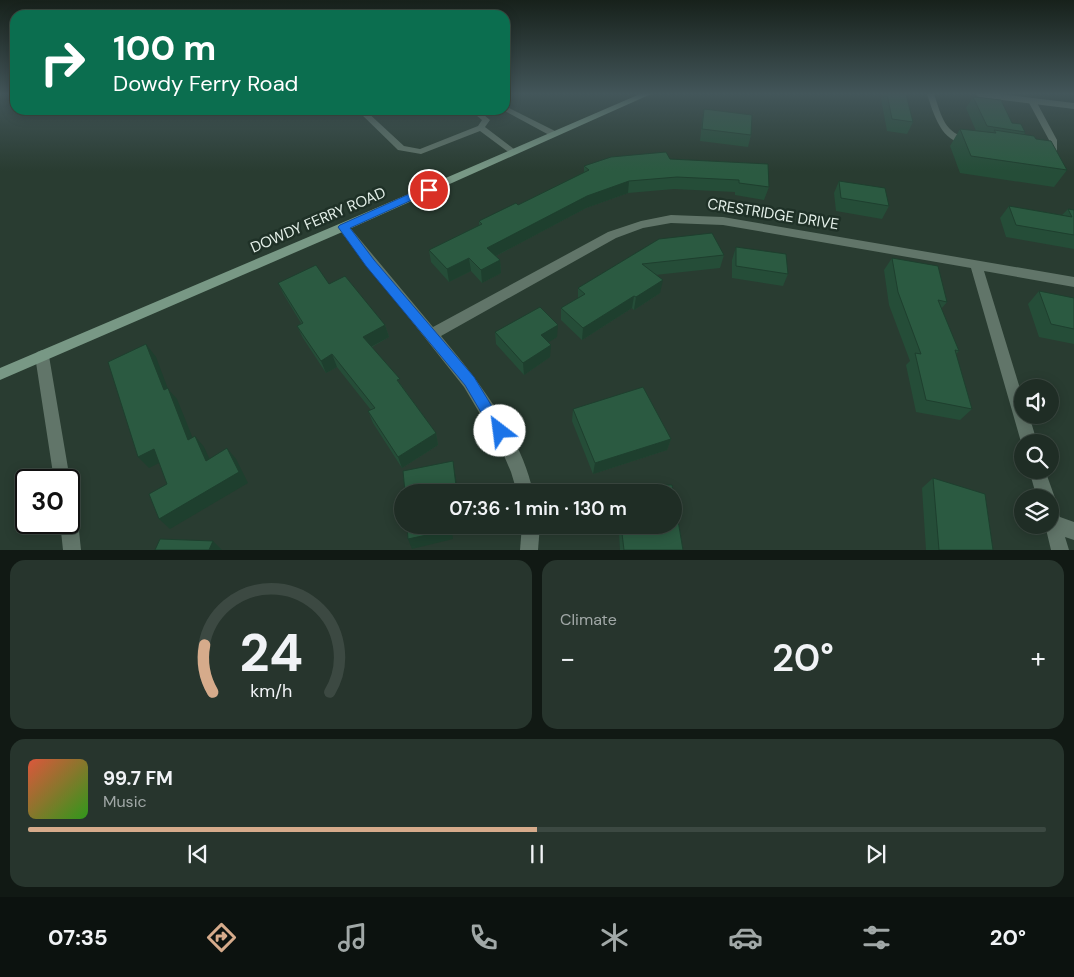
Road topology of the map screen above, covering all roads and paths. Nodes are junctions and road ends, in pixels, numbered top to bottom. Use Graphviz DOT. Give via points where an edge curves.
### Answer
graph roads {
  1 [pos="370,120"];
  2 [pos="486,120"];
  3 [pos="525,120"];
  4 [pos="587,120"];
  5 [pos="940,120"];
  6 [pos="1042,120"];
  7 [pos="481,128"];
  8 [pos="554,134"];
  9 [pos="976,142"];
  10 [pos="1034,151"];
  11 [pos="514,152"];
  12 [pos="343,227"];
  13 [pos="976,264"];
  14 [pos="1074,282"];
  15 [pos="432,334"];
  16 [pos="42,356"];
  17 [pos="0,374"];
  18 [pos="1027,434"];
  19 [pos="60,469"];
  20 [pos="523,484"];
  21 [pos="1059,522"];
  22 [pos="1074,531"];
  23 [pos="70,534"];
  24 [pos="530,534"];
  25 [pos="1056,534"];
  26 [pos="72,550"];
  27 [pos="529,550"];
  28 [pos="1060,550"];
  1 -- 7 [label="lane" via="401,148 421,152"];
  2 -- 7 [label="lane"];
  3 -- 8 [label="lane"];
  4 -- 8 [label="street, DOWDY FERRY ROAD"];
  5 -- 9 [label="lane" via="946,134"];
  6 -- 10 [label="lane" via="1054,148"];
  7 -- 11 [label="lane"];
  8 -- 11 [label="street, DOWDY FERRY ROAD"];
  11 -- 12 [label="street, DOWDY FERRY ROAD"];
  12 -- 15 [label="street"];
  12 -- 16 [label="street, DOWDY FERRY ROAD"];
  13 -- 14 [label="street, CRESTRIDGE DRIVE"];
  13 -- 15 [label="street, CRESTRIDGE DRIVE" via="724,221 671,219 612,234"];
  13 -- 18 [label="street"];
  15 -- 20 [label="street" via="470,381 494,419"];
  16 -- 17 [label="street, DOWDY FERRY ROAD"];
  16 -- 19 [label="street"];
  21 -- 22 [label="street"];
  23 -- 26 [label="street"];
  24 -- 27 [label="street"];
  25 -- 28 [label="street"];
}
